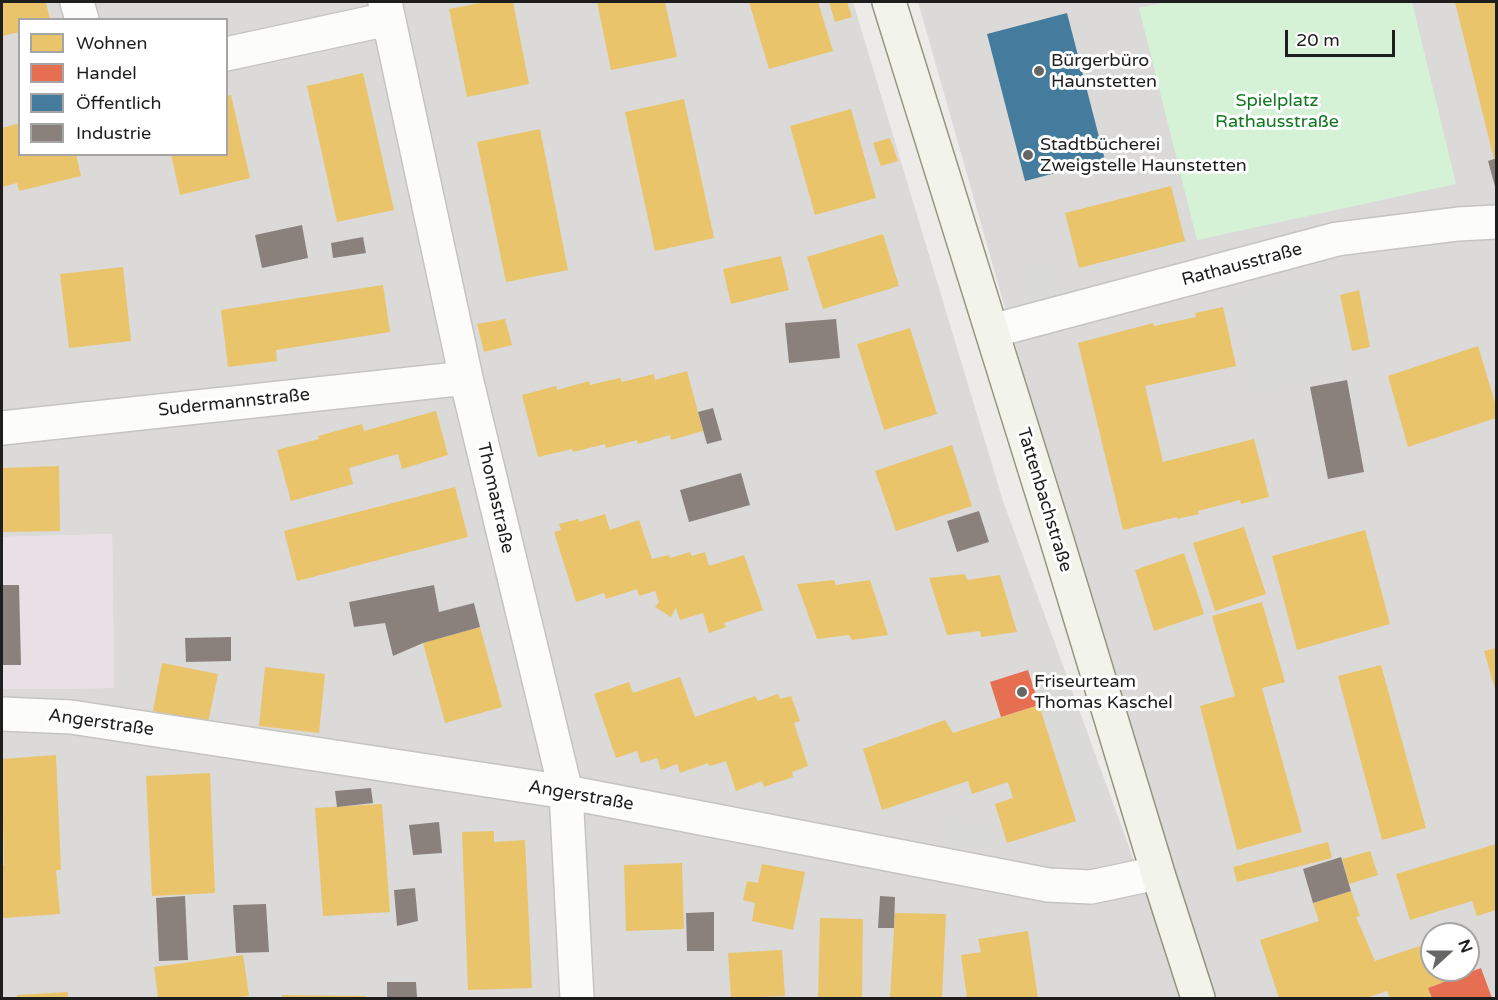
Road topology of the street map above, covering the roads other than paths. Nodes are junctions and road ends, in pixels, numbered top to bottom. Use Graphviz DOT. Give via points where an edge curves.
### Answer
graph roads {
  1 [pos="77,2"];
  2 [pos="889,2"];
  3 [pos="386,10"];
  4 [pos="81,18"];
  5 [pos="228,53"];
  6 [pos="1497,222"];
  7 [pos="992,331"];
  8 [pos="466,378"];
  9 [pos="2,428"];
  10 [pos="2,714"];
  11 [pos="566,792"];
  12 [pos="1157,873"];
  13 [pos="578,999"];
  14 [pos="1198,999"];
  1 -- 4 [label="street"];
  2 -- 7 [label="street, Tattenbachstraße"];
  3 -- 5 [label="street"];
  3 -- 8 [label="street, Thomastraße"];
  6 -- 7 [label="street, Rathausstraße" via="1337,239"];
  7 -- 12 [label="street, Tattenbachstraße"];
  8 -- 9 [label="street, Sudermannstraße"];
  8 -- 11 [label="street, Thomastraße"];
  10 -- 11 [label="street, Angerstraße" via="71,717"];
  11 -- 12 [label="street, Angerstraße" via="1048,885 1091,887"];
  11 -- 13 [label="street, Thomastraße"];
  12 -- 14 [label="street, Tattenbachstraße"];
}
